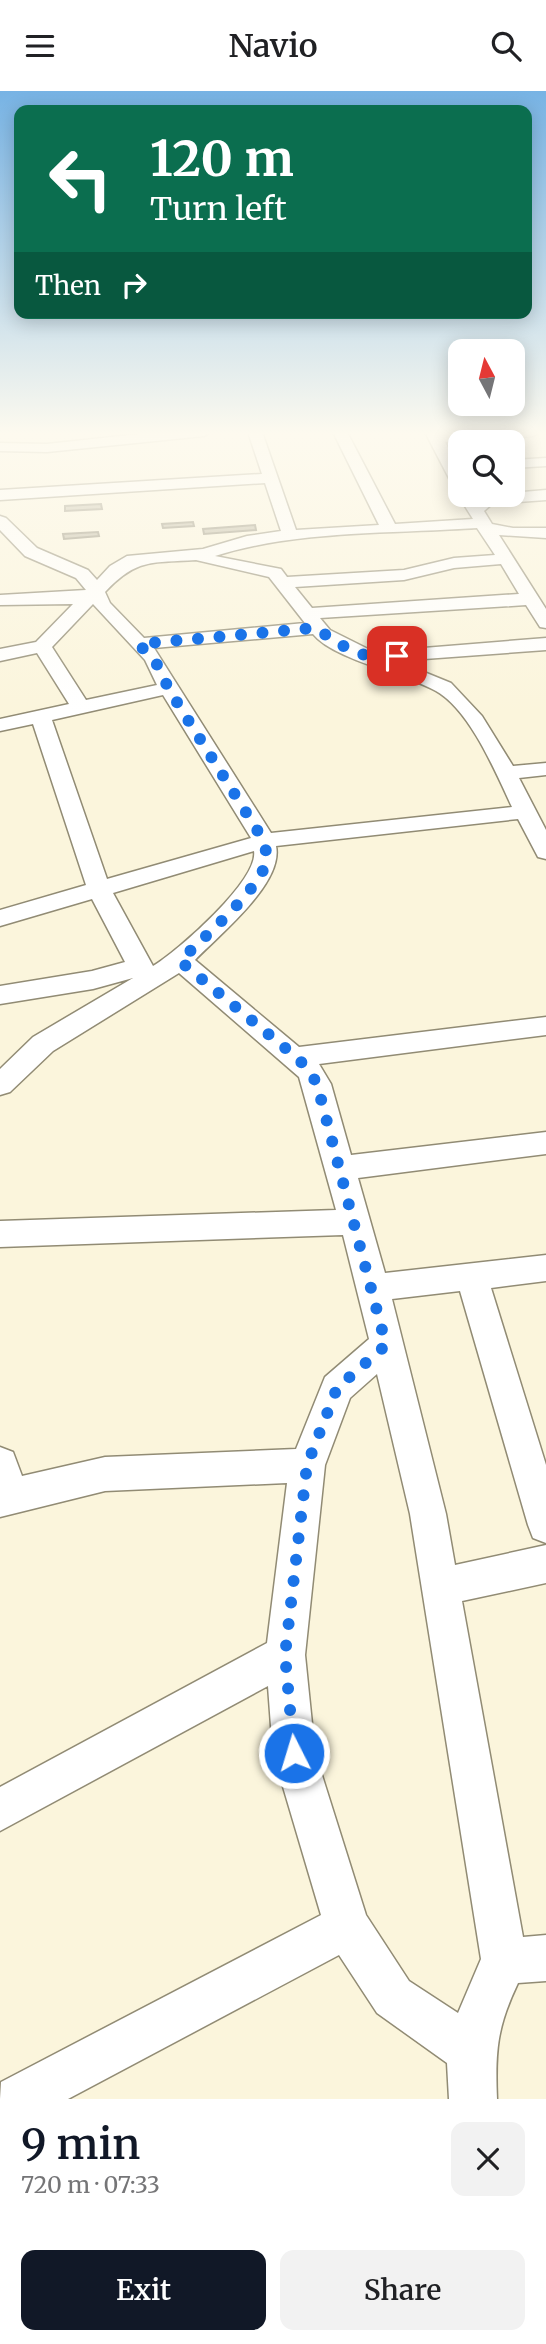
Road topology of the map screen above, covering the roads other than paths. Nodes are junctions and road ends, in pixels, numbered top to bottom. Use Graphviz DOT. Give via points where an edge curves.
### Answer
graph roads {
  1 [pos="4,526"];
  2 [pos="287,526"];
  3 [pos="403,526"];
  4 [pos="484,526"];
  5 [pos="499,526"];
  6 [pos="389,528"];
  7 [pos="546,533"];
  8 [pos="290,535"];
  9 [pos="188,556"];
  10 [pos="505,559"];
  11 [pos="284,583"];
  12 [pos="93,596"];
  13 [pos="0,600"];
  14 [pos="531,600"];
  15 [pos="310,621"];
  16 [pos="546,623"];
  17 [pos="139,644"];
  18 [pos="546,645"];
  19 [pos="42,646"];
  20 [pos="0,655"];
  21 [pos="372,658"];
  22 [pos="168,688"];
  23 [pos="81,707"];
  24 [pos="41,716"];
  25 [pos="0,725"];
  26 [pos="546,769"];
  27 [pos="505,773"];
  28 [pos="526,812"];
  29 [pos="264,841"];
  30 [pos="544,843"];
  31 [pos="99,889"];
  32 [pos="0,918"];
  33 [pos="180,961"];
  34 [pos="144,973"];
  35 [pos="0,995"];
  36 [pos="546,1026"];
  37 [pos="296,1057"];
  38 [pos="0,1085"];
  39 [pos="546,1143"];
  40 [pos="341,1168"];
  41 [pos="354,1222"];
  42 [pos="0,1234"];
  43 [pos="546,1268"];
  44 [pos="472,1277"];
  45 [pos="373,1288"];
  46 [pos="386,1345"];
  47 [pos="307,1465"];
  48 [pos="3,1486"];
  49 [pos="546,1525"];
  50 [pos="546,1564"];
  51 [pos="440,1587"];
  52 [pos="285,1655"];
  53 [pos="0,1810"];
  54 [pos="347,1926"];
  55 [pos="525,1959"];
  56 [pos="471,2051"];
  57 [pos="18,2099"];
  58 [pos="473,2099"];
  1 -- 12 [label="street" via="24,547 82,574"];
  2 -- 8 [label="street"];
  3 -- 6 [label="street"];
  4 -- 10 [label="street"];
  5 -- 7 [label="street" via="513,533"];
  6 -- 8 [label="street"];
  8 -- 9 [label="street"];
  9 -- 11 [label="street" via="263,568"];
  9 -- 12 [label="street" via="133,560 116,570"];
  10 -- 11 [label="street" via="454,563 404,575"];
  10 -- 14 [label="street"];
  11 -- 15 [label="street"];
  12 -- 13 [label="street"];
  12 -- 17 [label="street"];
  12 -- 19 [label="street"];
  14 -- 15 [label="street"];
  14 -- 16 [label="street"];
  15 -- 17 [label="street"];
  15 -- 21 [label="street" via="345,647"];
  17 -- 22 [label="street" via="160,668"];
  18 -- 21 [label="street"];
  19 -- 20 [label="street"];
  19 -- 23 [label="street"];
  21 -- 27 [label="street" via="457,697"];
  22 -- 23 [label="street"];
  22 -- 29 [label="street"];
  23 -- 24 [label="street"];
  24 -- 25 [label="street"];
  24 -- 31 [label="street"];
  26 -- 27 [label="street"];
  27 -- 28 [label="street"];
  28 -- 29 [label="street"];
  28 -- 30 [label="street"];
  29 -- 31 [label="street"];
  29 -- 33 [label="street" via="267,857 263,871"];
  31 -- 32 [label="street"];
  31 -- 34 [label="street"];
  33 -- 34 [label="street"];
  33 -- 37 [label="street"];
  34 -- 35 [label="street"];
  34 -- 38 [label="street" via="43,1044"];
  36 -- 37 [label="street"];
  37 -- 40 [label="street" via="317,1084"];
  39 -- 40 [label="street"];
  40 -- 41 [label="street"];
  41 -- 42 [label="street"];
  41 -- 45 [label="street"];
  43 -- 44 [label="street"];
  44 -- 45 [label="street"];
  44 -- 49 [label="street"];
  45 -- 46 [label="street"];
  46 -- 47 [label="street" via="337,1388"];
  46 -- 51 [label="street" via="428,1514"];
  47 -- 48 [label="street" via="105,1474"];
  47 -- 52 [label="street"];
  50 -- 51 [label="street"];
  51 -- 55 [label="street"];
  52 -- 53 [label="street"];
  52 -- 54 [label="street" via="294,1753"];
  54 -- 56 [label="street" via="393,1997"];
  54 -- 57 [label="street"];
  55 -- 56 [label="street" via="483,2006"];
  56 -- 58 [label="street"];
}
